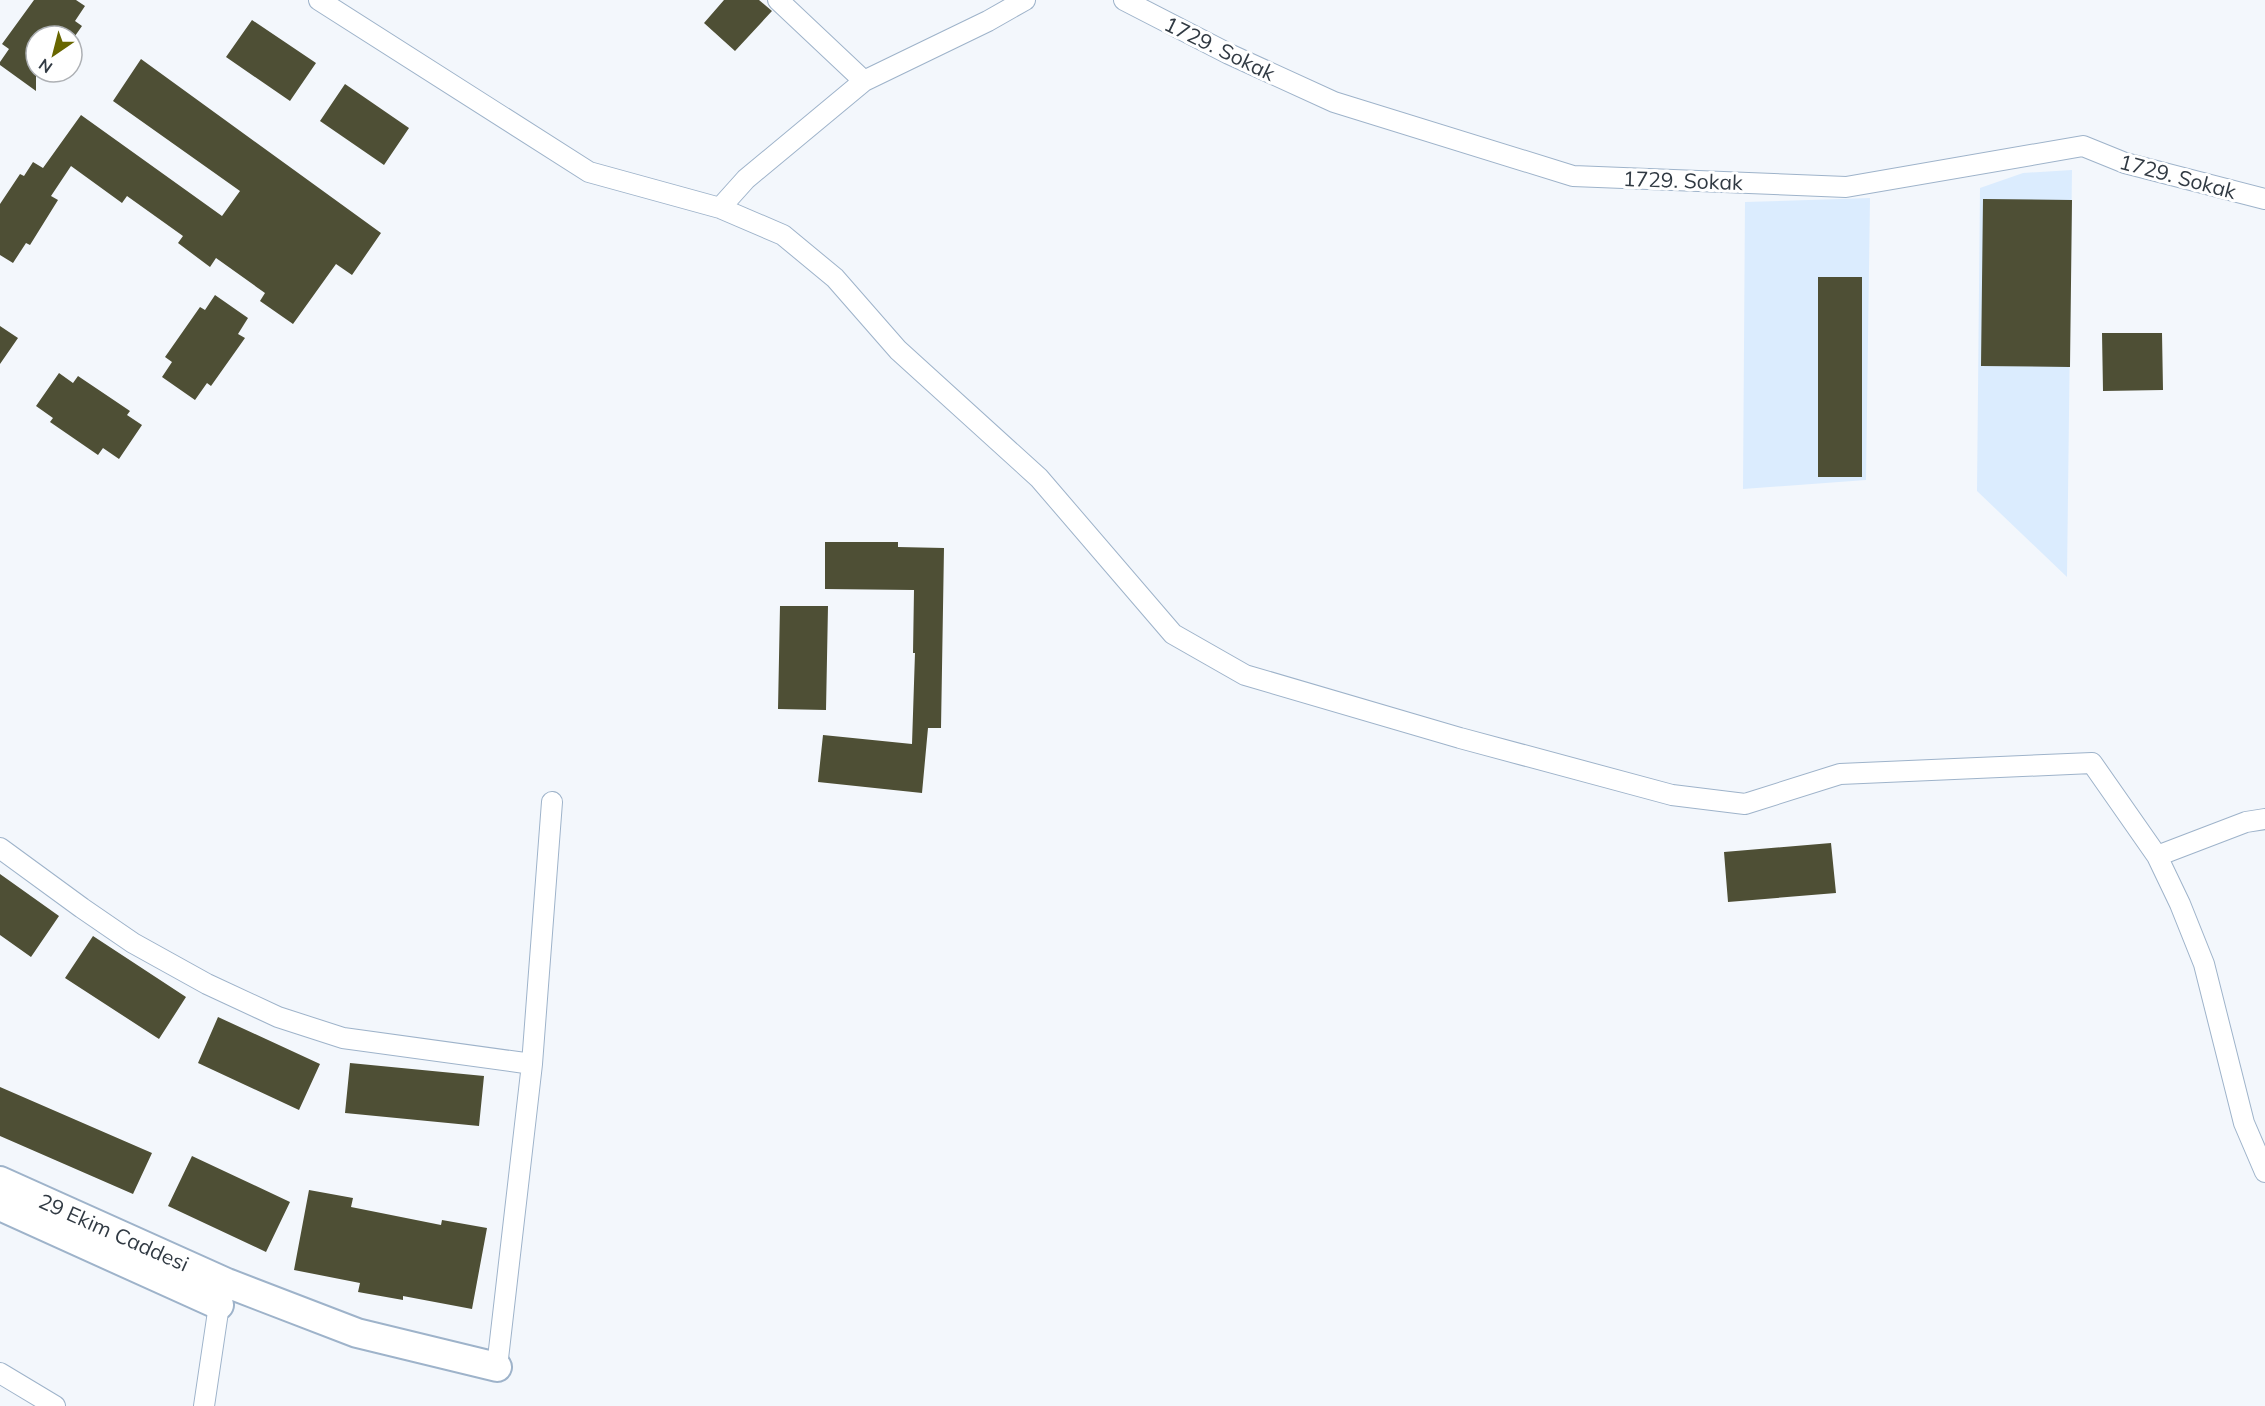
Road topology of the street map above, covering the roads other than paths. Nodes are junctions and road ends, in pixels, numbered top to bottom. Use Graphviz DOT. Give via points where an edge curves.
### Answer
graph roads {
  1 [pos="319,0"];
  2 [pos="778,0"];
  3 [pos="1025,0"];
  4 [pos="1124,0"];
  5 [pos="864,81"];
  6 [pos="2265,200"];
  7 [pos="720,208"];
  8 [pos="552,801"];
  9 [pos="2265,819"];
  10 [pos="0,848"];
  11 [pos="2157,856"];
  12 [pos="532,1064"];
  13 [pos="2265,1172"];
  14 [pos="1,1190"];
  15 [pos="223,1294"];
  16 [pos="497,1367"];
  17 [pos="0,1373"];
  18 [pos="55,1406"];
  19 [pos="204,1406"];
  1 -- 7 [label="street" via="590,172"];
  2 -- 5 [label="street"];
  3 -- 5 [label="street"];
  4 -- 6 [label="street, 1729. Sokak" via="1334,102 1573,176 1846,187 2083,146 2125,163"];
  5 -- 7 [label="street" via="746,179"];
  7 -- 11 [label="street" via="783,235 835,278 898,350 1039,478 1173,634 1245,675 1672,795 1744,804 1840,774 2092,763"];
  8 -- 12 [label="street"];
  9 -- 11 [label="street" via="2246,822"];
  10 -- 12 [label="street" via="134,943 207,984 278,1017 343,1038"];
  11 -- 13 [label="street" via="2204,964 2244,1123"];
  12 -- 16 [label="street"];
  14 -- 15 [label="street, 29 Ekim Caddesi"];
  15 -- 16 [label="street, 29 Ekim Caddesi" via="357,1333"];
  15 -- 19 [label="street"];
  17 -- 18 [label="street"];
}
